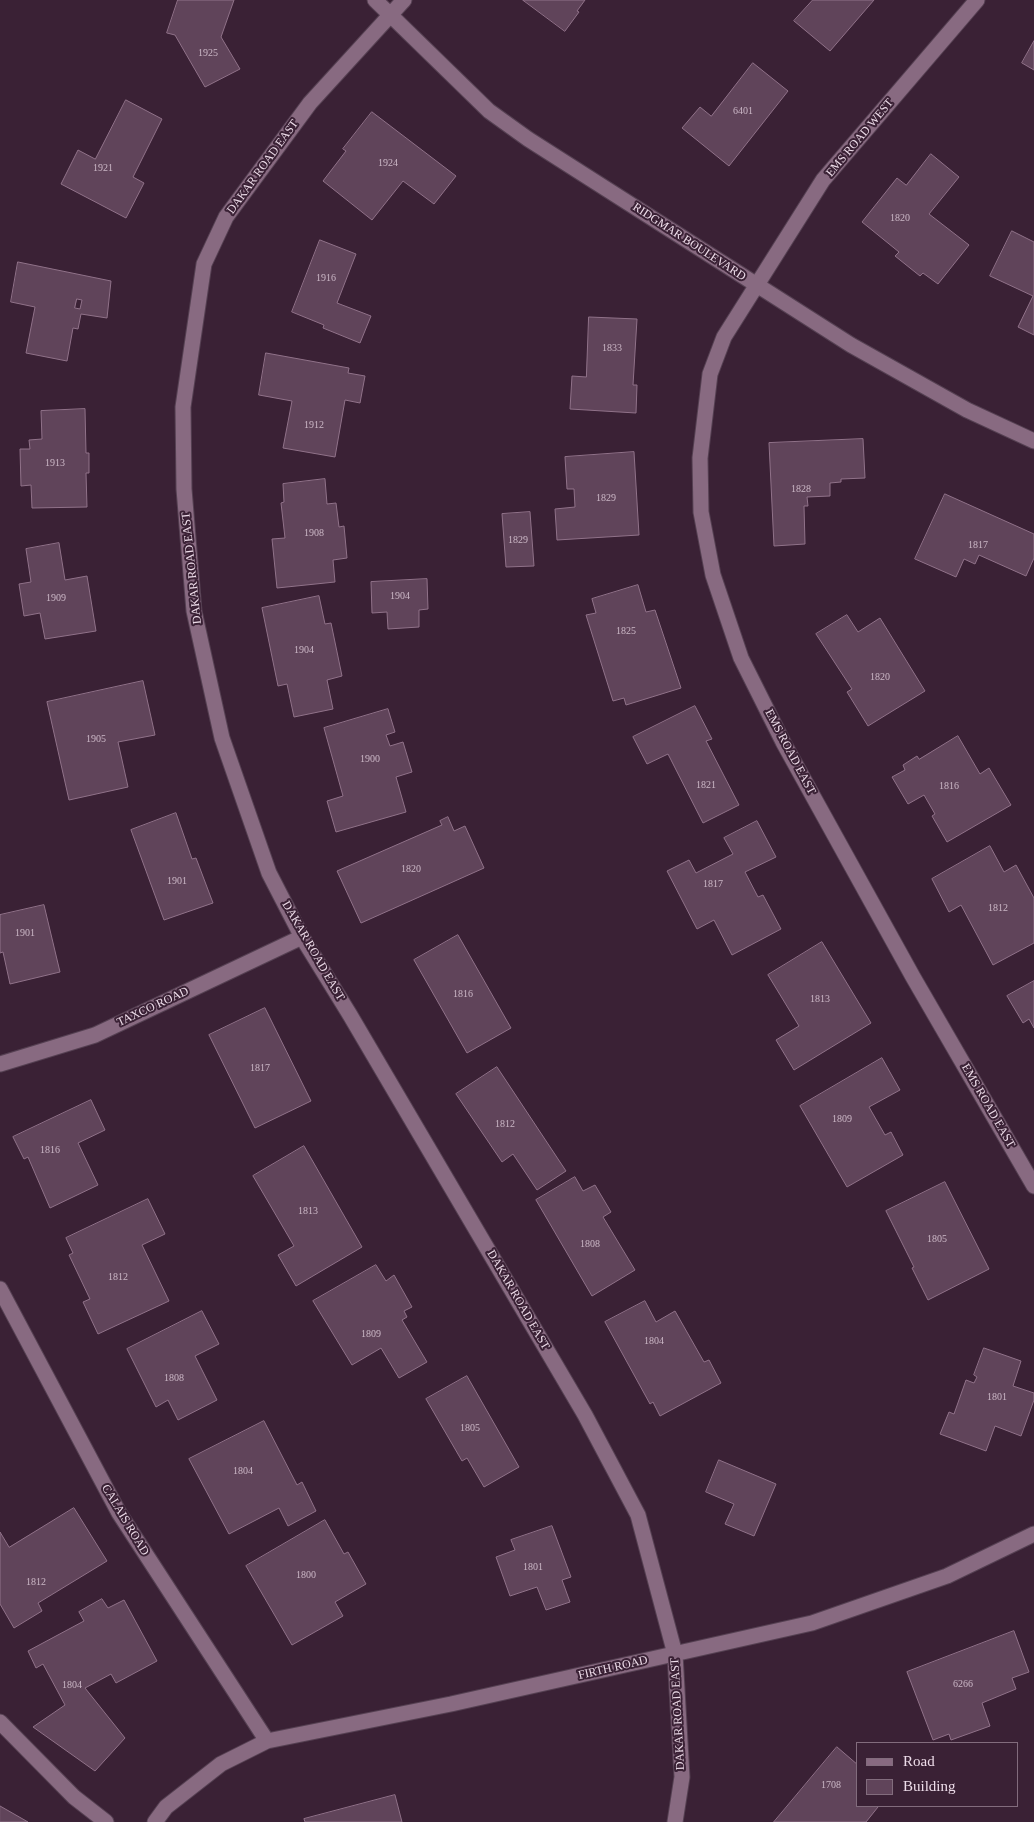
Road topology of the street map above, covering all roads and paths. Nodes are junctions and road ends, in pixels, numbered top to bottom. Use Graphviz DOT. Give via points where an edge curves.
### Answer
graph roads {
  1 [pos="375,0"];
  2 [pos="404,0"];
  3 [pos="977,0"];
  4 [pos="390,15"];
  5 [pos="755,285"];
  6 [pos="1034,441"];
  7 [pos="302,937"];
  8 [pos="0,1064"];
  9 [pos="1034,1186"];
  10 [pos="0,1289"];
  11 [pos="1034,1534"];
  12 [pos="675,1654"];
  13 [pos="0,1722"];
  14 [pos="267,1741"];
  15 [pos="106,1822"];
  16 [pos="155,1822"];
  17 [pos="676,1822"];
  1 -- 4 [label="street, RIDGMAR BOULEVARD"];
  2 -- 4 [label="street, DAKAR ROAD EAST"];
  3 -- 5 [label="street, EMS ROAD WEST" via="824,180"];
  4 -- 5 [label="street, RIDGMAR BOULEVARD" via="489,111"];
  4 -- 7 [label="street, DAKAR ROAD EAST" via="310,102 226,216 204,264 183,407 184,489 194,611 222,738 269,873"];
  5 -- 6 [label="street, RIDGMAR BOULEVARD" via="967,410"];
  5 -- 9 [label="street, EMS ROAD EAST" via="724,337 710,374 700,458 702,512 713,575 742,658 784,742"];
  7 -- 8 [label="street, TAXCO ROAD" via="95,1035"];
  7 -- 12 [label="street, DAKAR ROAD EAST" via="580,1407 638,1515"];
  10 -- 14 [label="street, CALAIS ROAD" via="119,1512"];
  11 -- 12 [label="street, FIRTH ROAD" via="947,1576 812,1623"];
  12 -- 14 [label="street, FIRTH ROAD"];
  12 -- 17 [label="street, DAKAR ROAD EAST" via="682,1777"];
  13 -- 15 [label="street" via="74,1797"];
  14 -- 16 [label="street, FIRTH ROAD" via="221,1764 166,1807"];
}
